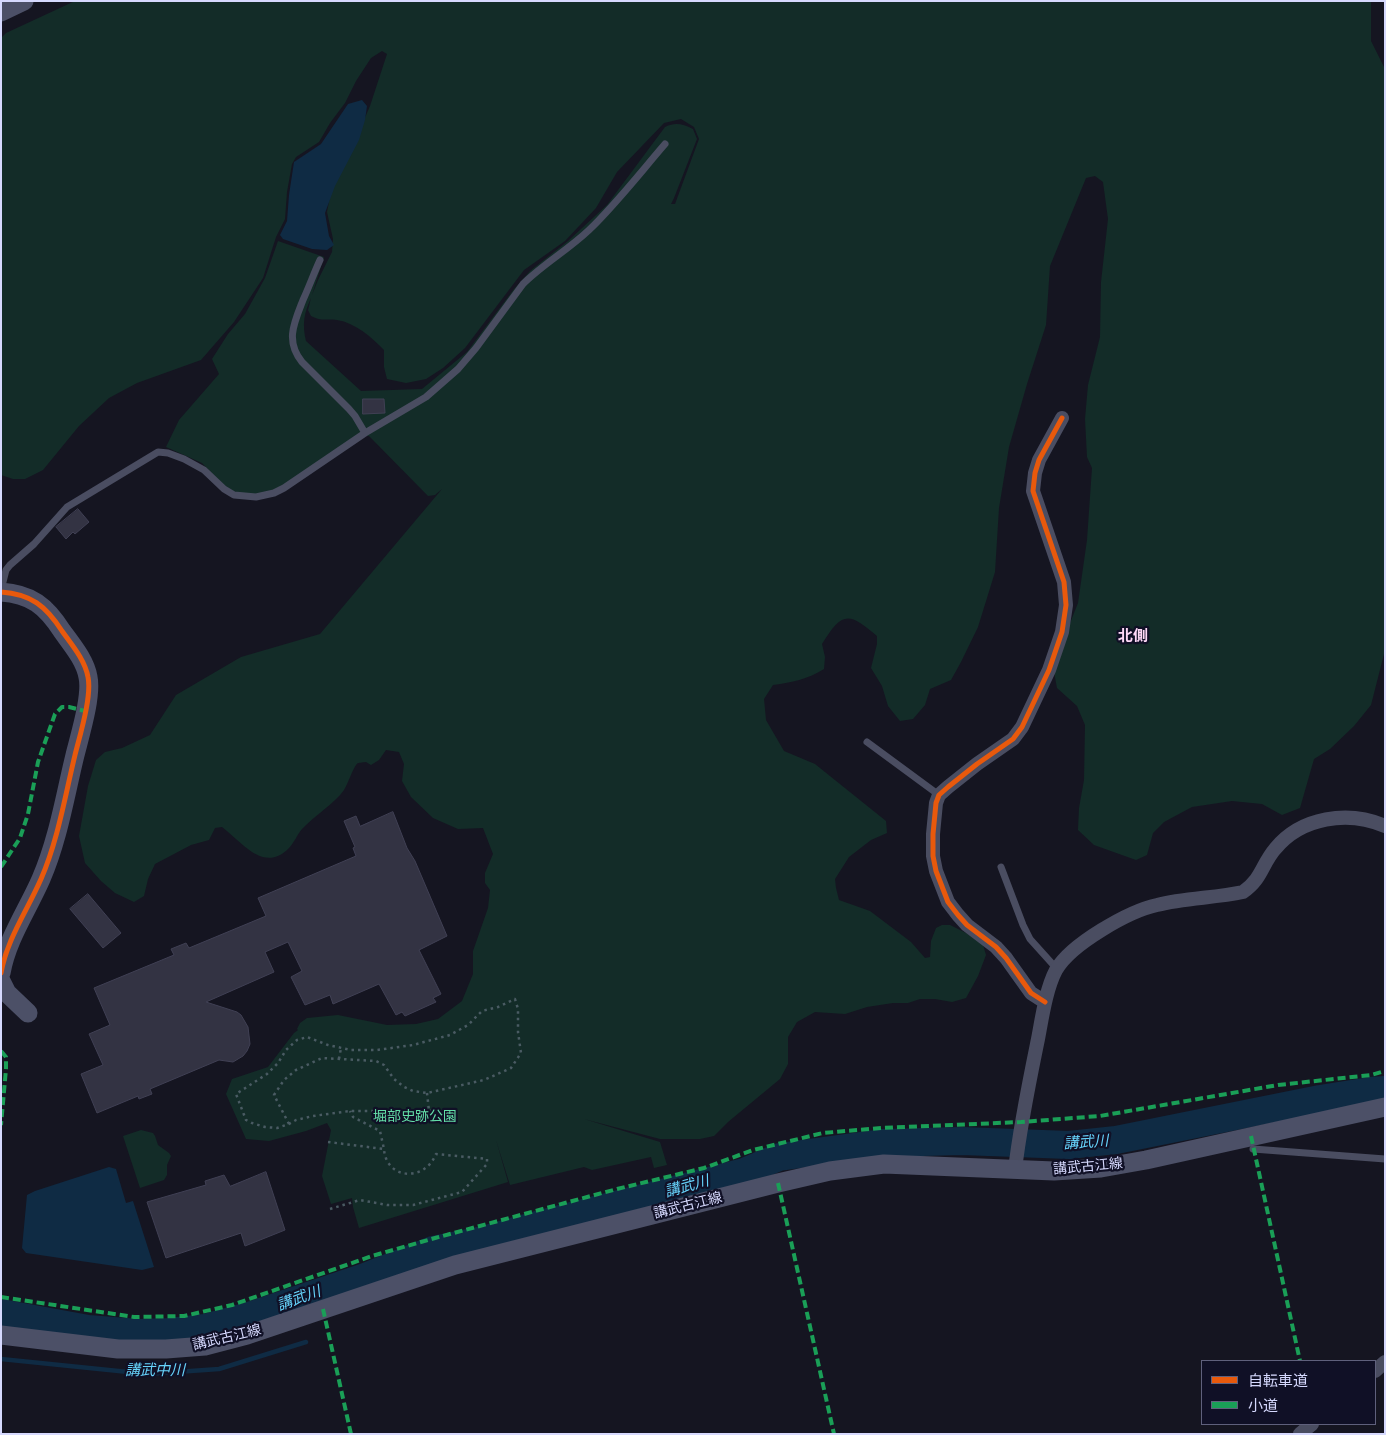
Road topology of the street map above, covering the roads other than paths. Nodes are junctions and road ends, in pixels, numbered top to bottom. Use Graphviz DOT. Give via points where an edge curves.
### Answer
graph roads {
  1 [pos="24,1"];
  2 [pos="1,12"];
  3 [pos="664,144"];
  4 [pos="320,260"];
  5 [pos="1062,418"];
  6 [pos="365,433"];
  7 [pos="1,591"];
  8 [pos="867,742"];
  9 [pos="939,795"];
  10 [pos="1385,826"];
  11 [pos="1001,867"];
  12 [pos="1057,969"];
  13 [pos="1,973"];
  14 [pos="1,981"];
  15 [pos="1045,1002"];
  16 [pos="28,1013"];
  17 [pos="1385,1107"];
  18 [pos="1254,1150"];
  19 [pos="1385,1159"];
  20 [pos="1016,1164"];
  21 [pos="1,1335"];
  22 [pos="1311,1425"];
  23 [pos="1300,1434"];
  1 -- 2 [label="main road"];
  3 -- 6 [label="lane" via="588,231 523,284 458,369 426,397"];
  4 -- 6 [label="lane" via="294,323 293,343 299,358 355,416"];
  5 -- 9 [label="street" via="1039,460 1033,491 1064,582 1066,605 1062,632 1049,670 1013,739"];
  6 -- 7 [label="lane" via="284,488 256,497 234,495 204,470 184,459 158,452 67,507 6,570"];
  7 -- 13 [label="main road" via="24,596 46,609 82,660 88,677 86,710 53,846 41,879 11,940"];
  8 -- 9 [label="lane"];
  9 -- 15 [label="street" via="934,814 933,856 948,902 967,925 996,947 1032,992"];
  10 -- 12 [label="street" via="1360,819 1328,819 1300,827 1274,849 1256,881 1243,892 1157,904 1130,914 1076,949"];
  11 -- 12 [label="lane" via="1022,925"];
  12 -- 15 [label="street"];
  14 -- 16 [label="main road" via="7,993"];
  15 -- 20 [label="street"];
  17 -- 20 [label="main road, 講武古江線" via="1110,1167 1054,1171"];
  18 -- 19 [label="lane"];
  20 -- 21 [label="main road, 講武古江線" via="884,1164 830,1171 455,1265 247,1336 205,1346 118,1349"];
  22 -- 23 [label="street"];
}
